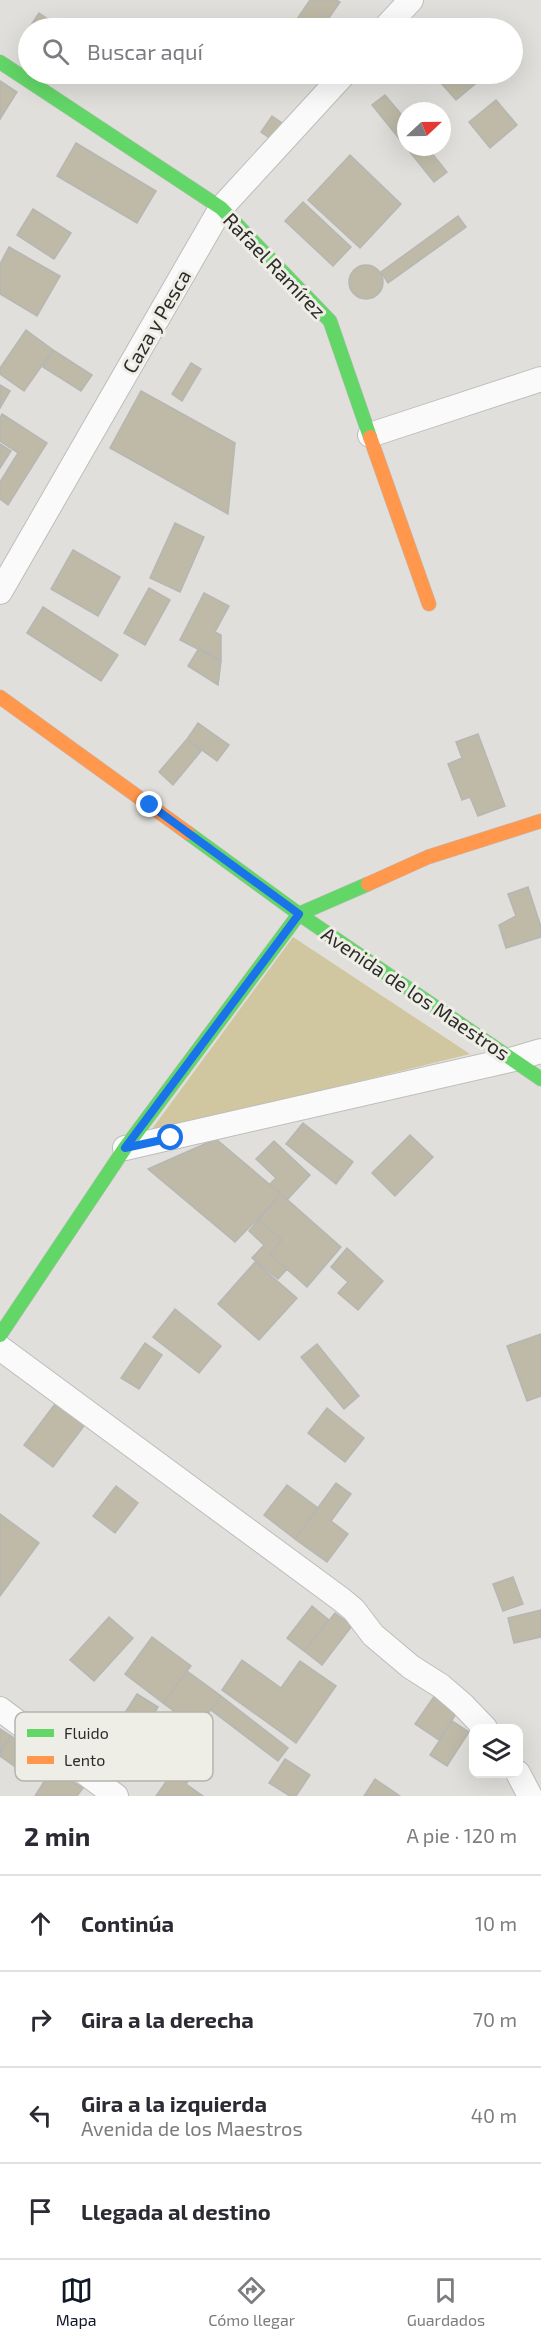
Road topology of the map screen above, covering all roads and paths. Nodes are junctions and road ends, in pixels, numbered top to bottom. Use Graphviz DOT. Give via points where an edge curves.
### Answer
graph roads {
  1 [pos="411,0"];
  2 [pos="394,18"];
  3 [pos="0,62"];
  4 [pos="18,74"];
  5 [pos="33,84"];
  6 [pos="335,84"];
  7 [pos="220,208"];
  8 [pos="541,380"];
  9 [pos="370,435"];
  10 [pos="0,591"];
  11 [pos="429,604"];
  12 [pos="0,697"];
  13 [pos="541,821"];
  14 [pos="299,914"];
  15 [pos="541,1051"];
  16 [pos="513,1059"];
  17 [pos="541,1078"];
  18 [pos="125,1148"];
  19 [pos="0,1335"];
  20 [pos="0,1348"];
  21 [pos="0,1709"];
  22 [pos="15,1720"];
  23 [pos="481,1724"];
  24 [pos="521,1778"];
  25 [pos="96,1781"];
  26 [pos="116,1796"];
  27 [pos="530,1796"];
  1 -- 2 [label="street"];
  3 -- 4 [label="street, Rafael Ramírez"];
  5 -- 7 [label="street, Rafael Ramírez"];
  6 -- 7 [label="street, Caza y Pesca"];
  7 -- 9 [label="street, Rafael Ramírez" via="330,321"];
  7 -- 10 [label="street, Caza y Pesca"];
  8 -- 9 [label="street"];
  9 -- 11 [label="street, Rafael Ramírez"];
  12 -- 14 [label="street, Avenida de los Maestros"];
  13 -- 14 [label="street" via="428,857"];
  14 -- 16 [label="street, Avenida de los Maestros"];
  14 -- 18 [label="street"];
  15 -- 16 [label="street"];
  16 -- 17 [label="street, Avenida de los Maestros"];
  16 -- 18 [label="street"];
  18 -- 19 [label="street"];
  20 -- 23 [label="street" via="342,1600 373,1635 455,1698"];
  21 -- 22 [label="street"];
  24 -- 27 [label="street"];
  25 -- 26 [label="street"];
}
